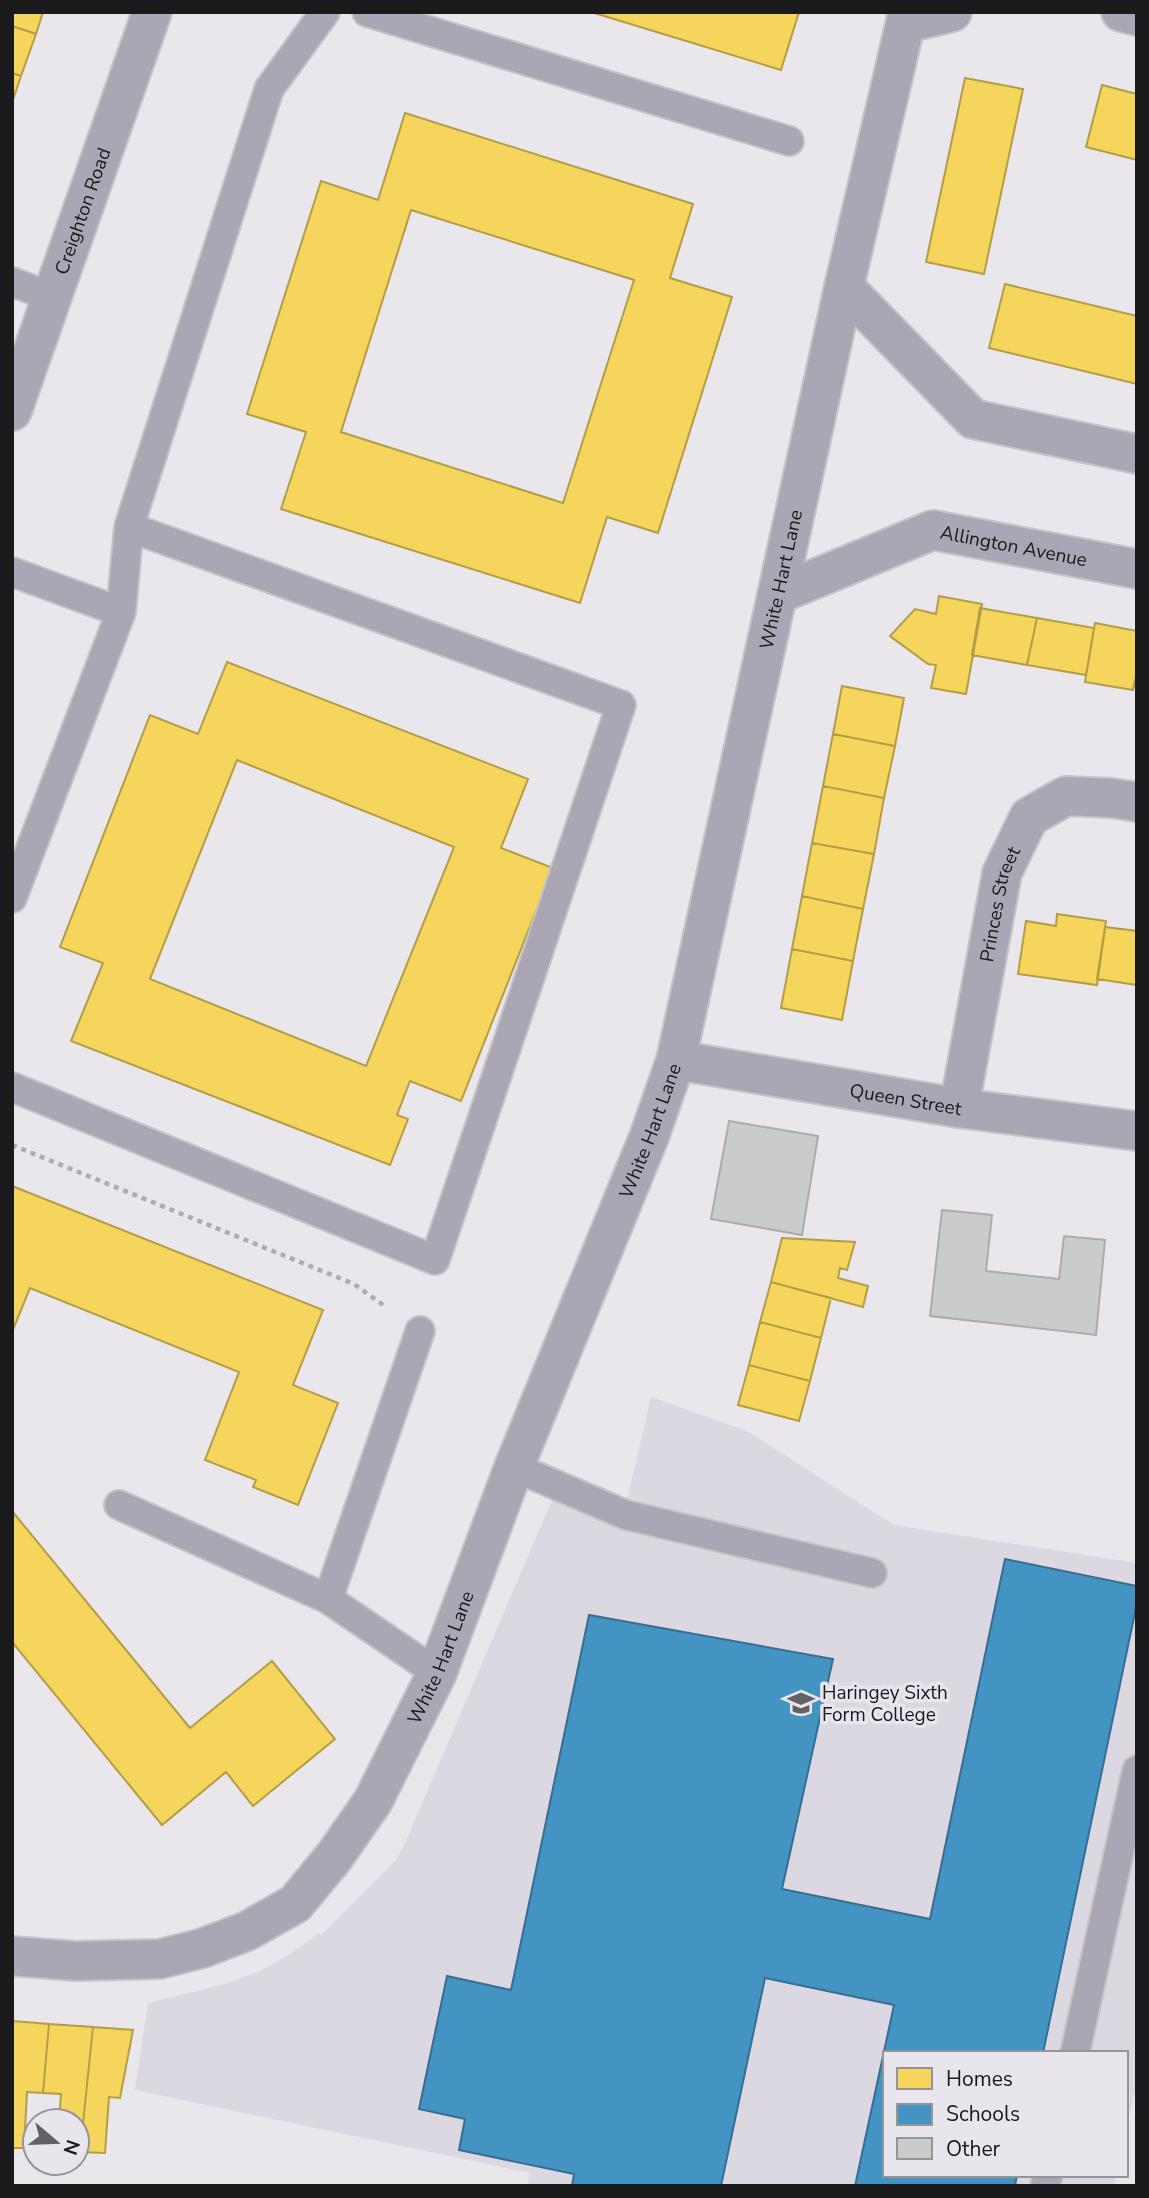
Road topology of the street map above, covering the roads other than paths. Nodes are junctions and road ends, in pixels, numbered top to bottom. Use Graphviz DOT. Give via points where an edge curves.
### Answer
graph roads {
  1 [pos="152,12"];
  2 [pos="326,12"];
  3 [pos="366,12"];
  4 [pos="952,12"];
  5 [pos="1121,12"];
  6 [pos="1137,16"];
  7 [pos="907,18"];
  8 [pos="789,141"];
  9 [pos="12,282"];
  10 [pos="844,287"];
  11 [pos="52,297"];
  12 [pos="12,411"];
  13 [pos="1137,454"];
  14 [pos="129,527"];
  15 [pos="1137,569"];
  16 [pos="12,572"];
  17 [pos="778,594"];
  18 [pos="121,612"];
  19 [pos="1137,802"];
  20 [pos="12,898"];
  21 [pos="676,1060"];
  22 [pos="12,1087"];
  23 [pos="959,1108"];
  24 [pos="1137,1131"];
  25 [pos="420,1331"];
  26 [pos="514,1467"];
  27 [pos="119,1505"];
  28 [pos="872,1573"];
  29 [pos="328,1599"];
  30 [pos="437,1674"];
  31 [pos="1137,1770"];
  32 [pos="12,1956"];
  33 [pos="1075,2051"];
  1 -- 11 [label="street, Creighton Road"];
  2 -- 14 [label="lane" via="269,89"];
  3 -- 8 [label="lane"];
  4 -- 7 [label="street"];
  5 -- 6 [label="street"];
  7 -- 10 [label="street, White Hart Lane"];
  9 -- 11 [label="lane"];
  10 -- 13 [label="street" via="973,419"];
  10 -- 17 [label="street, White Hart Lane"];
  11 -- 12 [label="street, Creighton Road"];
  14 -- 18 [label="lane"];
  14 -- 22 [label="lane" via="621,705 435,1260"];
  15 -- 17 [label="street, Allington Avenue" via="933,530"];
  16 -- 18 [label="lane"];
  17 -- 21 [label="street, White Hart Lane"];
  18 -- 20 [label="lane"];
  19 -- 23 [label="street, Princes Street" via="1066,796 1029,817 1002,873"];
  21 -- 23 [label="street, Queen Street"];
  21 -- 26 [label="street, White Hart Lane"];
  23 -- 24 [label="street, Queen Street"];
  25 -- 29 [label="lane"];
  26 -- 28 [label="lane" via="626,1515"];
  26 -- 30 [label="street, White Hart Lane"];
  27 -- 29 [label="lane"];
  29 -- 30 [label="lane"];
  30 -- 32 [label="street, White Hart Lane" via="373,1801 295,1904 247,1931 160,1959 75,1961"];
  31 -- 33 [label="lane"];
}
